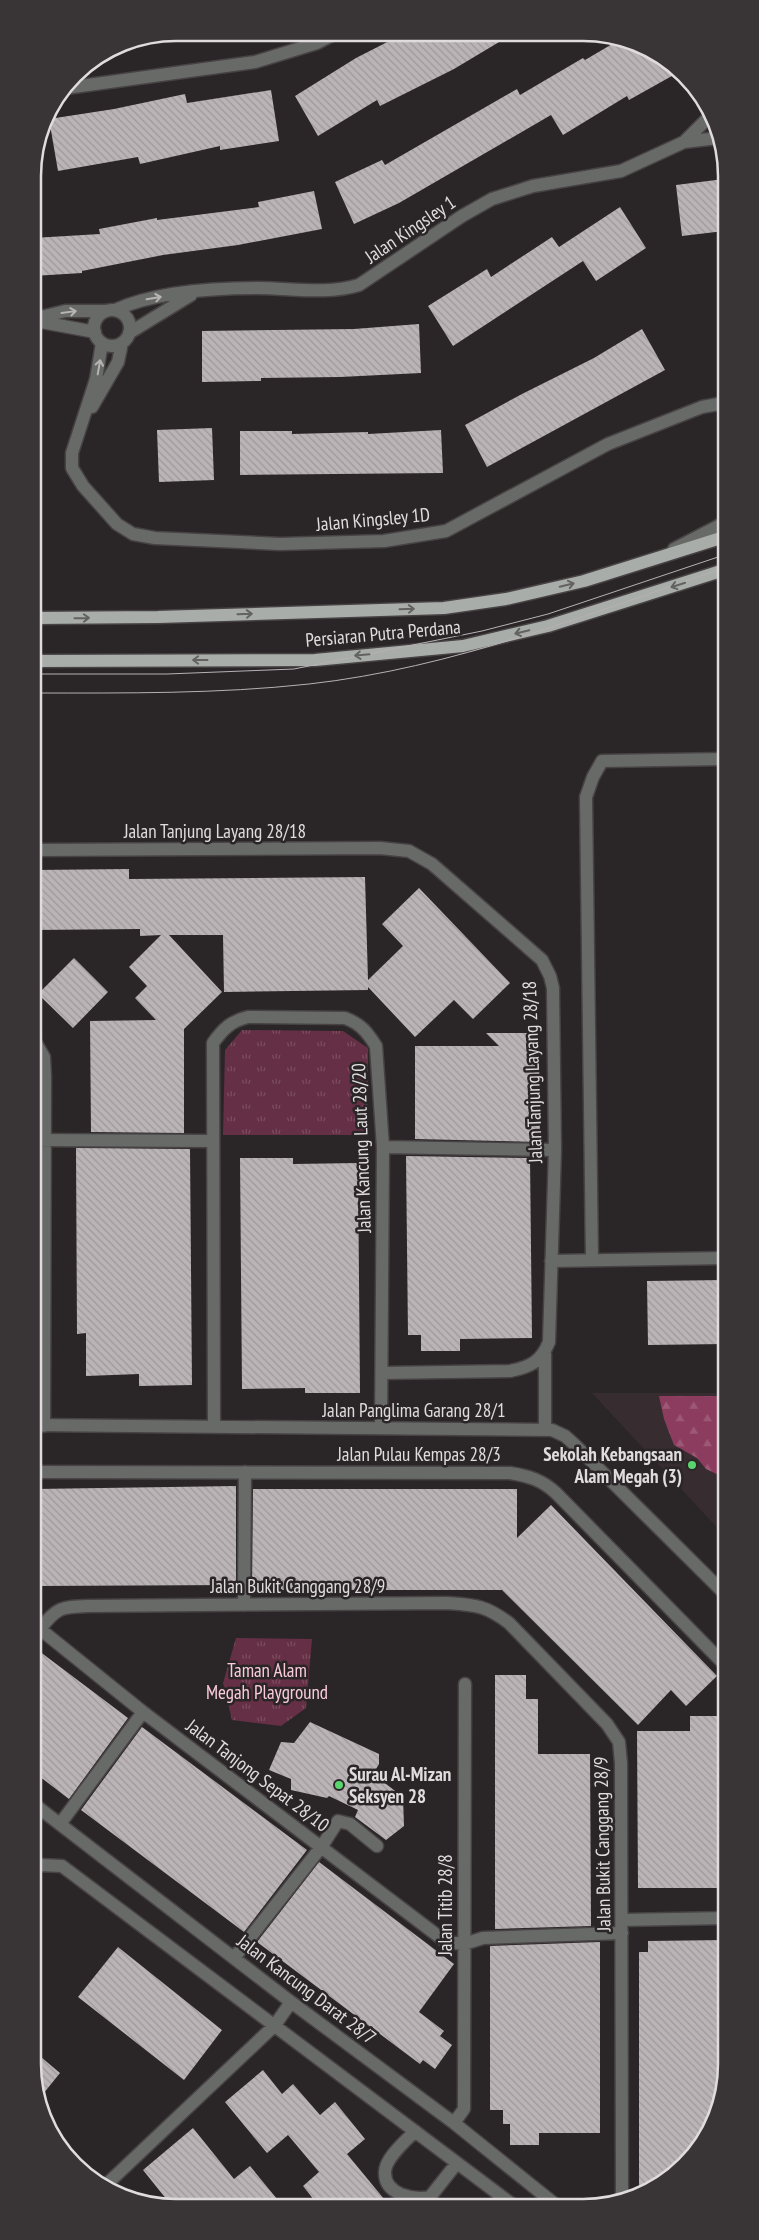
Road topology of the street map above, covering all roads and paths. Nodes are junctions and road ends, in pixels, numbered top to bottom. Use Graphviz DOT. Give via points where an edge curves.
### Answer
graph roads {
  1 [pos="321,41"];
  2 [pos="75,87"];
  3 [pos="706,120"];
  4 [pos="712,139"];
  5 [pos="684,142"];
  6 [pos="196,292"];
  7 [pos="110,311"];
  8 [pos="42,317"];
  9 [pos="42,322"];
  10 [pos="98,337"];
  11 [pos="126,338"];
  12 [pos="718,404"];
  13 [pos="82,424"];
  14 [pos="718,526"];
  15 [pos="718,539"];
  16 [pos="665,554"];
  17 [pos="718,572"];
  18 [pos="42,618"];
  19 [pos="42,661"];
  20 [pos="718,759"];
  21 [pos="42,850"];
  22 [pos="42,1054"];
  23 [pos="42,1109"];
  24 [pos="41,1140"];
  25 [pos="212,1141"];
  26 [pos="383,1147"];
  27 [pos="555,1150"];
  28 [pos="717,1258"];
  29 [pos="592,1260"];
  30 [pos="551,1261"];
  31 [pos="545,1353"];
  32 [pos="382,1373"];
  33 [pos="41,1426"];
  34 [pos="214,1427"];
  35 [pos="380,1428"];
  36 [pos="545,1430"];
  37 [pos="41,1472"];
  38 [pos="245,1472"];
  39 [pos="717,1586"];
  40 [pos="244,1605"];
  41 [pos="41,1623"];
  42 [pos="41,1630"];
  43 [pos="717,1657"];
  44 [pos="465,1684"];
  45 [pos="143,1712"];
  46 [pos="41,1810"];
  47 [pos="60,1824"];
  48 [pos="322,1846"];
  49 [pos="377,1846"];
  50 [pos="41,1865"];
  51 [pos="717,1918"];
  52 [pos="622,1920"];
  53 [pos="622,1933"];
  54 [pos="464,1944"];
  55 [pos="234,1958"];
  56 [pos="290,2002"];
  57 [pos="274,2025"];
  58 [pos="454,2123"];
  59 [pos="415,2131"];
  60 [pos="457,2163"];
  61 [pos="110,2181"];
  62 [pos="622,2193"];
  63 [pos="505,2199"];
  64 [pos="549,2199"];
  1 -- 2 [label="street" via="256,62"];
  3 -- 5 [label="street, Jalan Kingsley 1"];
  4 -- 5 [label="street"];
  5 -- 6 [label="street, Jalan Kingsley 1" via="621,171 533,186 492,199 352,287"];
  7 -- 6 [label="street, Jalan Kingsley 1, one-way" via="134,302"];
  6 -- 11 [label="street"];
  8 -- 7 [label="street, Jalan Kingsley 1, one-way" via="65,311"];
  7 -- 10 [label="street" via="96,320"];
  7 -- 11 [label="street" via="127,318"];
  9 -- 10 [label="street, Jalan Kingsley 1"];
  10 -- 11 [label="street" via="112,346"];
  13 -- 10 [label="street, Jalan Kingsley 1D, one-way" via="96,379"];
  11 -- 13 [label="street, Jalan Kingsley 1D" via="109,381"];
  12 -- 13 [label="street, Jalan Kingsley 1D" via="702,407 608,444 446,531 365,541 280,544 133,534 117,524 83,486 72,468 72,453"];
  14 -- 16 [label="street"];
  15 -- 16 [label="main road, Persiaran Putra Perdana"];
  18 -- 16 [label="main road, Persiaran Putra Perdana, one-way" via="444,608 506,599 574,583"];
  17 -- 19 [label="main road, Persiaran Putra Perdana, one-way" via="548,626 463,646 315,660"];
  20 -- 29 [label="street" via="602,761 586,798"];
  21 -- 27 [label="street, Jalan Tanjung Layang 28/18" via="380,848 409,851 423,857 533,952 546,967 552,988"];
  22 -- 23 [label="street"];
  24 -- 25 [label="street"];
  25 -- 26 [label="street, Jalan Kancung Laut 28/20" via="213,1043 222,1031 234,1020 248,1017 345,1018 357,1022 376,1046"];
  25 -- 34 [label="street, Jalan Kancung Laut 28/20"];
  26 -- 27 [label="street"];
  26 -- 32 [label="street, Jalan Kancung Laut 28/20"];
  27 -- 30 [label="street, Jalan Tanjung Layang 28/18"];
  28 -- 29 [label="street"];
  29 -- 30 [label="street"];
  30 -- 31 [label="street, Jalan Tanjung Layang 28/18" via="549,1342"];
  31 -- 32 [label="street" via="527,1367 510,1371"];
  31 -- 36 [label="street, Jalan Tanjung Layang 28/18"];
  32 -- 35 [label="street, Jalan Kancung Laut 28/20"];
  33 -- 34 [label="street, Jalan Panglima Garang 28/1"];
  34 -- 35 [label="street, Jalan Panglima Garang 28/1"];
  35 -- 36 [label="street, Jalan Panglima Garang 28/1"];
  36 -- 39 [label="street, Jalan Panglima Garang 28/1" via="564,1436 575,1445"];
  37 -- 38 [label="street, Jalan Pulau Kempas 28/3"];
  38 -- 40 [label="street"];
  38 -- 43 [label="street, Jalan Pulau Kempas 28/3" via="510,1474 544,1482"];
  40 -- 41 [label="street, Jalan Bukit Canggang 28/9" via="69,1606 53,1612"];
  40 -- 52 [label="street, Jalan Bukit Canggang 28/9" via="470,1604 491,1609 509,1623 607,1724 619,1742"];
  42 -- 45 [label="street, Jalan Tanjong Sepat 28/10"];
  44 -- 54 [label="street, Jalan Titib 28/8"];
  45 -- 47 [label="street"];
  45 -- 48 [label="street, Jalan Tanjong Sepat 28/10"];
  46 -- 47 [label="street, Jalan Kancung Darat 28/7"];
  47 -- 55 [label="street, Jalan Kancung Darat 28/7"];
  48 -- 49 [label="street" via="338,1821 344,1821"];
  48 -- 54 [label="street, Jalan Tanjong Sepat 28/10" via="446,1942"];
  48 -- 55 [label="street"];
  50 -- 57 [label="street" via="62,1866"];
  51 -- 52 [label="street"];
  52 -- 53 [label="street, Jalan Bukit Canggang 28/9"];
  53 -- 54 [label="street" via="483,1938"];
  53 -- 62 [label="street, Jalan Bukit Canggang 28/9"];
  54 -- 58 [label="street, Jalan Titib 28/8" via="464,2109"];
  55 -- 56 [label="street, Jalan Kancung Darat 28/7"];
  56 -- 57 [label="street"];
  56 -- 58 [label="street, Jalan Kancung Darat 28/7"];
  57 -- 59 [label="street"];
  57 -- 61 [label="street"];
  58 -- 64 [label="street, Jalan Kancung Darat 28/7"];
  59 -- 60 [label="street"];
  59 -- 60 [label="street" via="389,2162 385,2172 395,2190 407,2197 430,2197"];
  60 -- 63 [label="street"];
}
